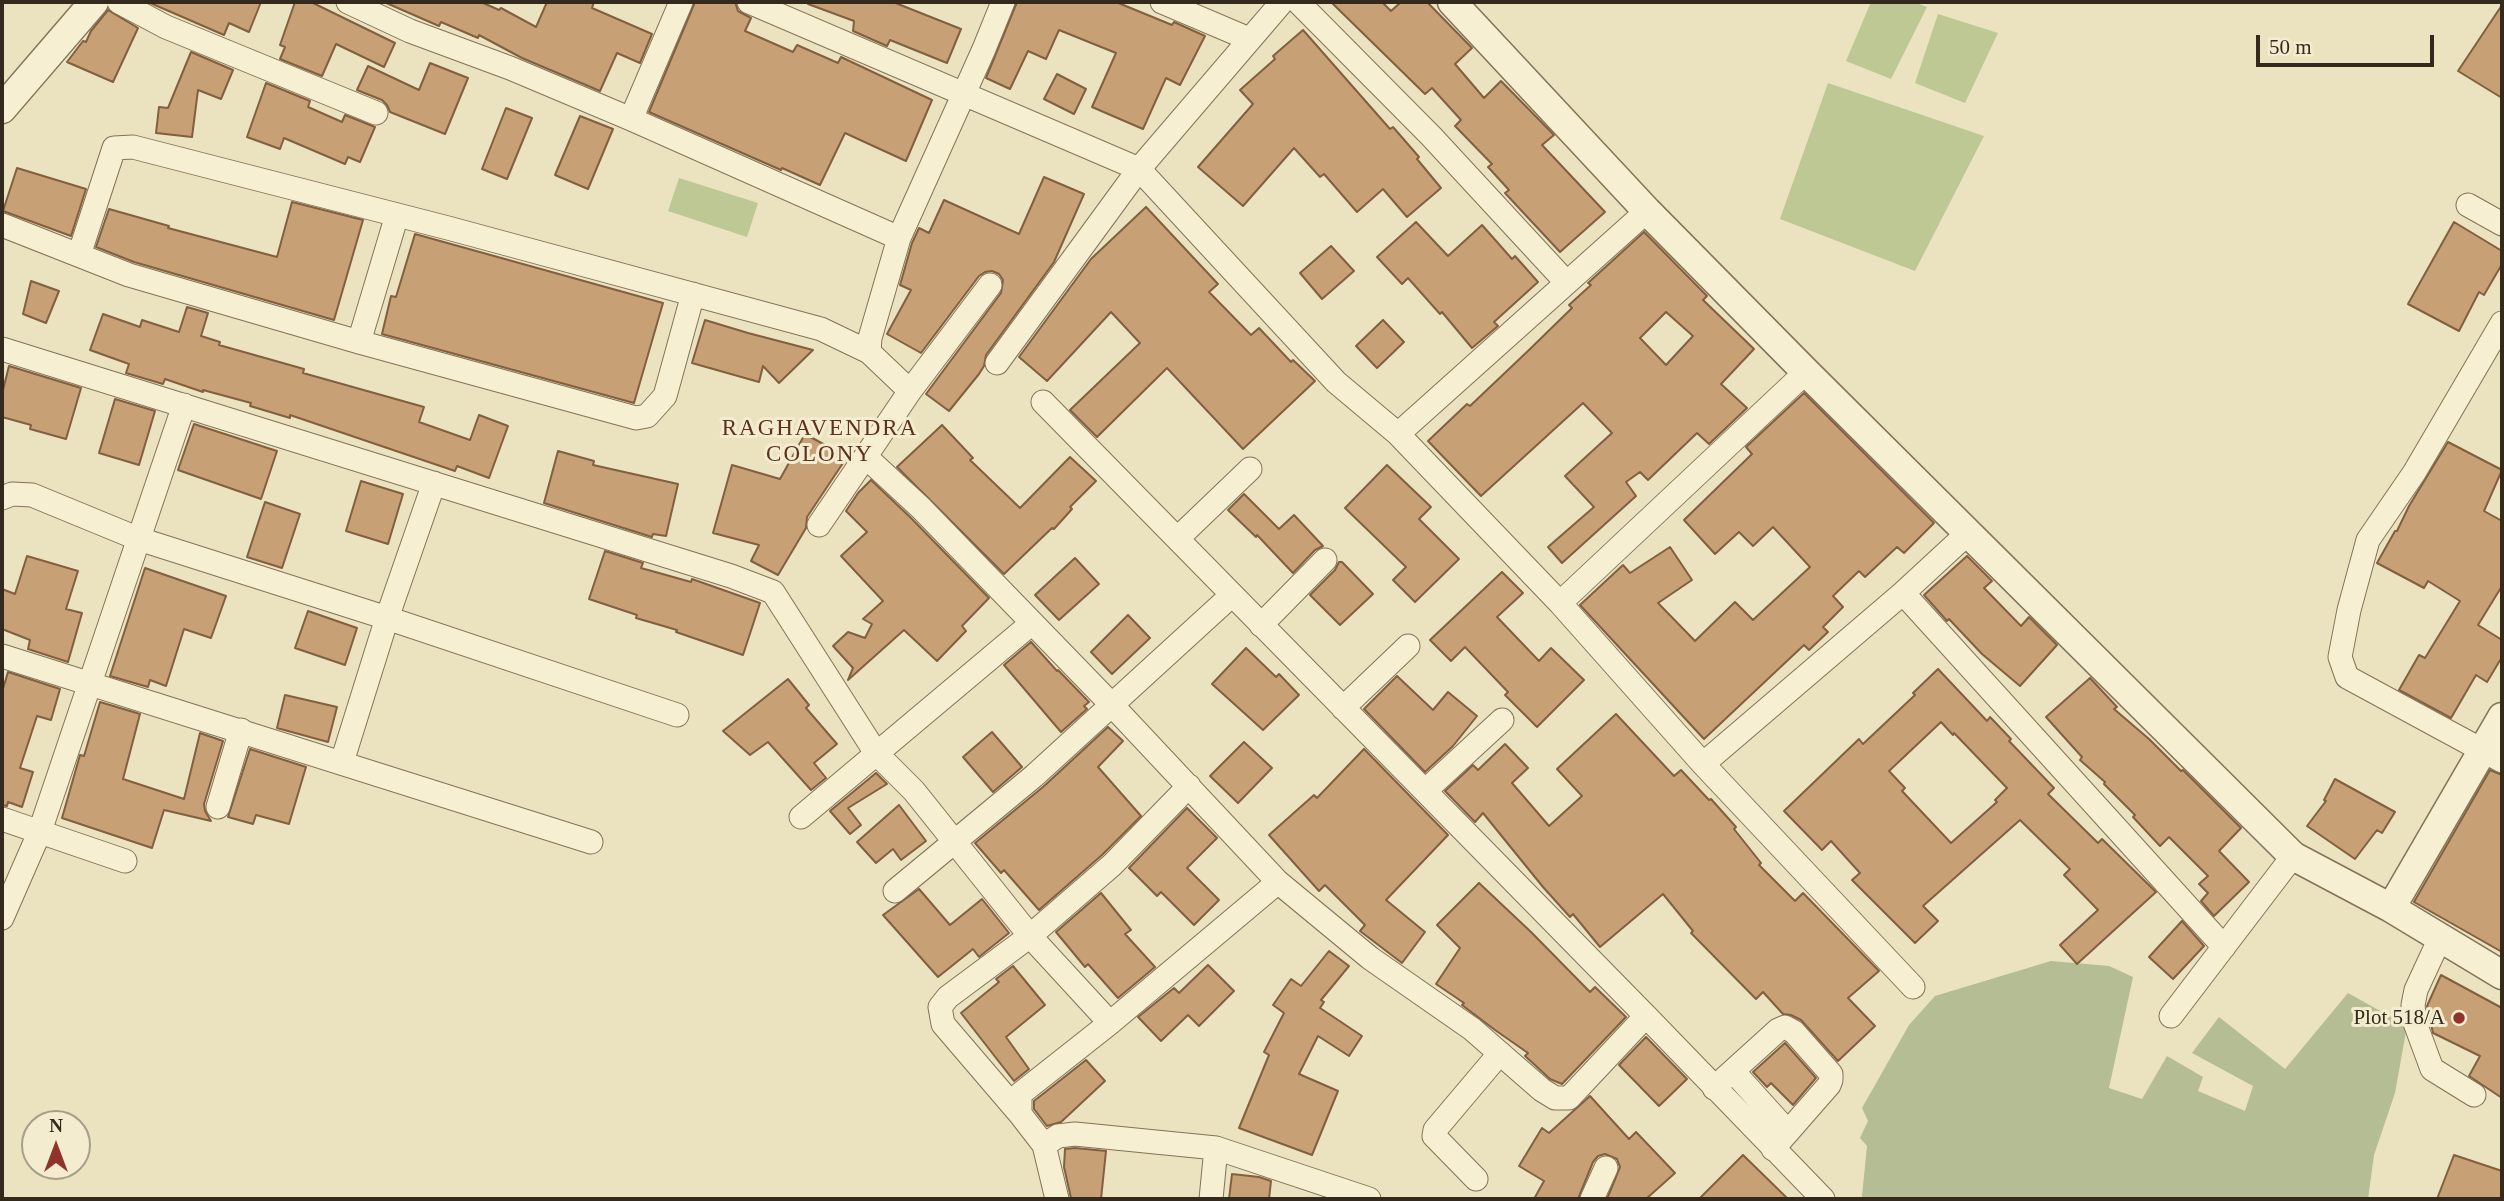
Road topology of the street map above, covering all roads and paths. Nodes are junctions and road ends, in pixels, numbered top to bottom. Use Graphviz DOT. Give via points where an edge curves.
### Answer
graph roads {
  1 [pos="94,2"];
  2 [pos="119,2"];
  3 [pos="348,2"];
  4 [pos="681,2"];
  5 [pos="749,2"];
  6 [pos="1003,2"];
  7 [pos="1162,2"];
  8 [pos="1282,2"];
  9 [pos="1298,2"];
  10 [pos="1452,2"];
  11 [pos="1249,39"];
  12 [pos="962,94"];
  13 [pos="2,108"];
  14 [pos="376,113"];
  15 [pos="631,119"];
  16 [pos="1139,169"];
  17 [pos="2468,205"];
  18 [pos="1647,211"];
  19 [pos="397,215"];
  20 [pos="2502,224"];
  21 [pos="2,225"];
  22 [pos="899,238"];
  23 [pos="79,255"];
  24 [pos="1566,282"];
  25 [pos="990,285"];
  26 [pos="693,294"];
  27 [pos="2502,323"];
  28 [pos="359,342"];
  29 [pos="2,349"];
  30 [pos="869,352"];
  31 [pos="997,363"];
  32 [pos="1806,372"];
  33 [pos="910,391"];
  34 [pos="1042,402"];
  35 [pos="184,405"];
  36 [pos="1398,434"];
  37 [pos="867,458"];
  38 [pos="1250,469"];
  39 [pos="433,483"];
  40 [pos="2,498"];
  41 [pos="819,525"];
  42 [pos="1968,533"];
  43 [pos="1178,538"];
  44 [pos="139,539"];
  45 [pos="1325,560"];
  46 [pos="1903,593"];
  47 [pos="1232,595"];
  48 [pos="1560,603"];
  49 [pos="387,618"];
  50 [pos="1032,623"];
  51 [pos="1261,625"];
  52 [pos="1408,646"];
  53 [pos="2,656"];
  54 [pos="89,682"];
  55 [pos="1111,704"];
  56 [pos="1343,708"];
  57 [pos="677,715"];
  58 [pos="2502,717"];
  59 [pos="1502,720"];
  60 [pos="241,730"];
  61 [pos="876,753"];
  62 [pos="2493,756"];
  63 [pos="342,762"];
  64 [pos="1703,764"];
  65 [pos="1189,786"];
  66 [pos="1425,791"];
  67 [pos="218,807"];
  68 [pos="801,817"];
  69 [pos="2,818"];
  70 [pos="40,831"];
  71 [pos="954,840"];
  72 [pos="591,842"];
  73 [pos="2293,856"];
  74 [pos="125,861"];
  75 [pos="1278,881"];
  76 [pos="895,891"];
  77 [pos="2391,908"];
  78 [pos="2,918"];
  79 [pos="1030,936"];
  80 [pos="2440,937"];
  81 [pos="2224,947"];
  82 [pos="2502,975"];
  83 [pos="1913,987"];
  84 [pos="1646,1016"];
  85 [pos="2171,1016"];
  86 [pos="1110,1023"];
  87 [pos="1500,1053"];
  88 [pos="1733,1071"];
  89 [pos="1714,1088"];
  90 [pos="2474,1095"];
  91 [pos="1020,1114"];
  92 [pos="1781,1140"];
  93 [pos="1044,1145"];
  94 [pos="1216,1148"];
  95 [pos="1606,1168"];
  96 [pos="1476,1178"];
  97 [pos="1057,1199"];
  98 [pos="1211,1199"];
  99 [pos="1370,1199"];
  100 [pos="1592,1199"];
  101 [pos="1823,1199"];
  1 -- 13 [label="street"];
  2 -- 14 [label="street" via="166,27"];
  3 -- 15 [label="street"];
  4 -- 15 [label="street"];
  5 -- 12 [label="street"];
  6 -- 12 [label="street"];
  7 -- 11 [label="street"];
  8 -- 11 [label="street"];
  9 -- 24 [label="street"];
  10 -- 18 [label="street"];
  11 -- 16 [label="street"];
  12 -- 16 [label="street"];
  12 -- 22 [label="street"];
  15 -- 22 [label="street"];
  16 -- 31 [label="street"];
  16 -- 36 [label="street" via="1336,382"];
  17 -- 20 [label="street"];
  18 -- 24 [label="street"];
  18 -- 32 [label="street"];
  19 -- 23 [label="street" via="133,147 114,148"];
  19 -- 26 [label="street"];
  19 -- 28 [label="street"];
  21 -- 23 [label="street"];
  22 -- 30 [label="street"];
  23 -- 28 [label="street" via="129,275"];
  24 -- 36 [label="street"];
  25 -- 33 [label="street"];
  26 -- 28 [label="street" via="665,396 647,416 636,418"];
  26 -- 30 [label="street" via="821,329"];
  27 -- 62 [label="street" via="2368,540 2340,657 2347,677"];
  29 -- 35 [label="street"];
  30 -- 33 [label="street"];
  32 -- 42 [label="street"];
  32 -- 48 [label="street"];
  33 -- 37 [label="street"];
  34 -- 43 [label="street"];
  35 -- 39 [label="street"];
  35 -- 44 [label="street"];
  36 -- 48 [label="street"];
  37 -- 41 [label="street"];
  37 -- 50 [label="street"];
  38 -- 43 [label="street"];
  39 -- 49 [label="street"];
  39 -- 61 [label="street" via="773,592"];
  40 -- 44 [label="street" via="32,495"];
  42 -- 46 [label="street"];
  42 -- 73 [label="street"];
  43 -- 47 [label="street"];
  44 -- 49 [label="street"];
  44 -- 54 [label="street"];
  45 -- 51 [label="street"];
  46 -- 64 [label="street"];
  46 -- 81 [label="street"];
  47 -- 51 [label="street"];
  47 -- 55 [label="street"];
  48 -- 64 [label="street"];
  49 -- 57 [label="street"];
  49 -- 63 [label="street"];
  50 -- 55 [label="street"];
  50 -- 61 [label="street"];
  51 -- 56 [label="street"];
  52 -- 56 [label="street"];
  53 -- 54 [label="street"];
  54 -- 60 [label="street"];
  54 -- 70 [label="street"];
  55 -- 65 [label="street"];
  55 -- 71 [label="street" via="1034,776"];
  56 -- 66 [label="street"];
  58 -- 62 [label="street"];
  59 -- 66 [label="street"];
  60 -- 63 [label="street"];
  60 -- 67 [label="street"];
  61 -- 68 [label="street"];
  61 -- 71 [label="street"];
  62 -- 77 [label="street"];
  63 -- 72 [label="street"];
  64 -- 83 [label="street"];
  65 -- 75 [label="street"];
  65 -- 79 [label="street" via="1112,864"];
  66 -- 84 [label="street"];
  69 -- 70 [label="street"];
  70 -- 74 [label="street"];
  70 -- 78 [label="street"];
  71 -- 76 [label="street"];
  71 -- 79 [label="street"];
  73 -- 77 [label="street"];
  73 -- 81 [label="street"];
  75 -- 86 [label="street"];
  75 -- 87 [label="street" via="1370,958"];
  77 -- 80 [label="street"];
  79 -- 86 [label="street"];
  79 -- 91 [label="street" via="947,997 940,1007 943,1024"];
  80 -- 82 [label="street"];
  80 -- 90 [label="street" via="2416,990 2415,1023 2432,1069"];
  81 -- 85 [label="street"];
  84 -- 87 [label="street" via="1569,1098 1555,1098 1542,1090"];
  84 -- 89 [label="street"];
  86 -- 91 [label="street" via="1020,1094"];
  87 -- 96 [label="street" via="1435,1130 1434,1136"];
  88 -- 89 [label="street"];
  88 -- 92 [label="street"];
  88 -- 92 [label="street" via="1785,1027 1831,1074 1829,1085"];
  89 -- 92 [label="street"];
  91 -- 93 [label="street"];
  92 -- 101 [label="street"];
  93 -- 94 [label="street" via="1058,1136 1075,1134"];
  93 -- 97 [label="street"];
  94 -- 98 [label="street"];
  94 -- 99 [label="street"];
  95 -- 100 [label="street"];
}
